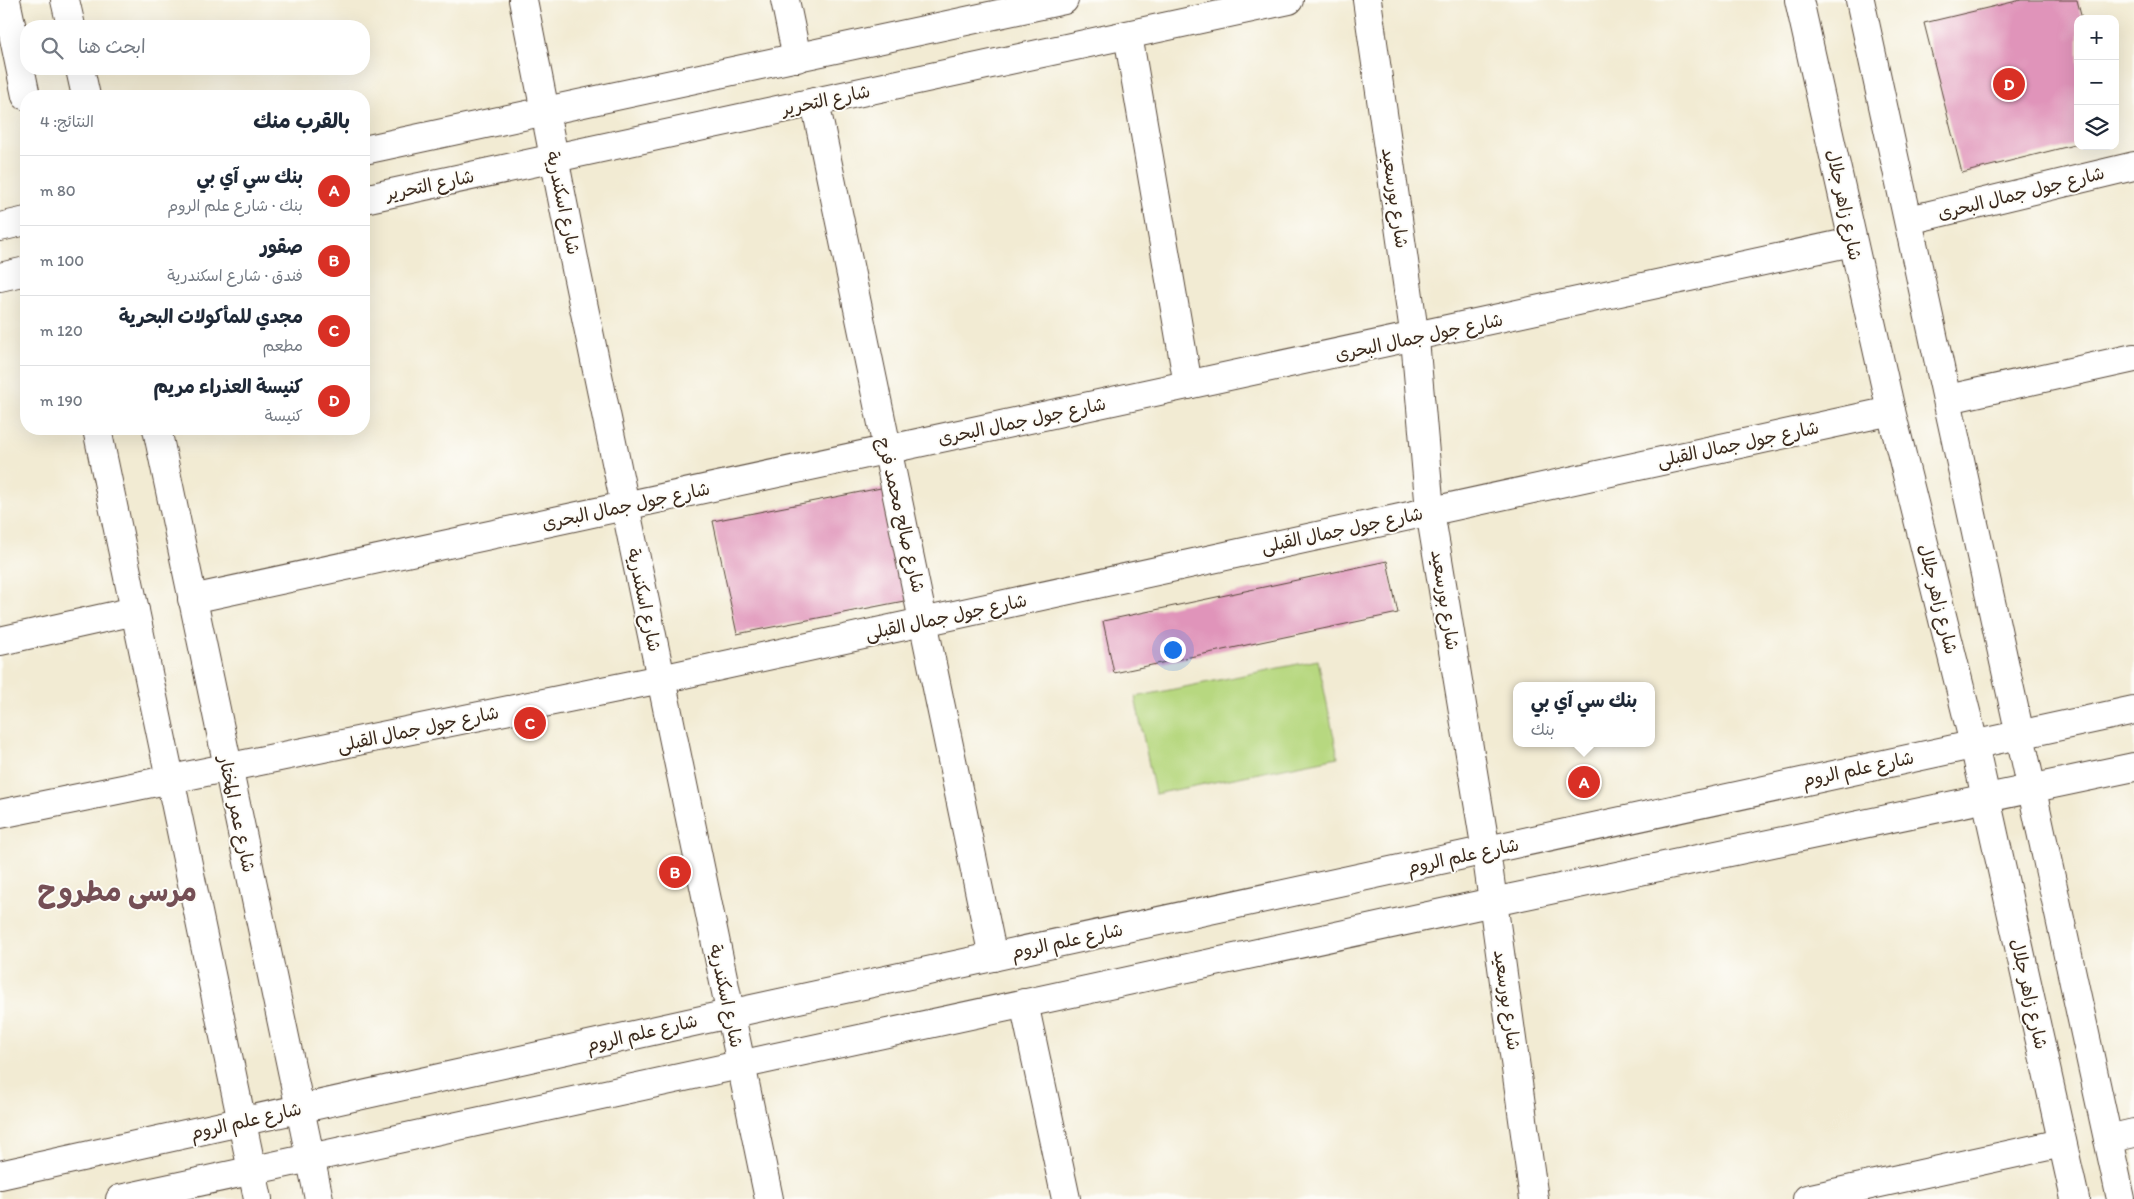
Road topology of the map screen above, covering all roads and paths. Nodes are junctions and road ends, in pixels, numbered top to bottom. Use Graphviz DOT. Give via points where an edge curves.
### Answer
graph roads {
  1 [pos="6,0"];
  2 [pos="65,0"];
  3 [pos="523,0"];
  4 [pos="785,0"];
  5 [pos="1064,0"];
  6 [pos="1289,0"];
  7 [pos="1367,0"];
  8 [pos="1799,0"];
  9 [pos="1860,0"];
  10 [pos="70,20"];
  11 [pos="1128,35"];
  12 [pos="797,58"];
  13 [pos="20,67"];
  14 [pos="22,75"];
  15 [pos="81,75"];
  16 [pos="25,90"];
  17 [pos="85,90"];
  18 [pos="815,102"];
  19 [pos="544,112"];
  20 [pos="370,149"];
  21 [pos="554,158"];
  22 [pos="2134,166"];
  23 [pos="370,198"];
  24 [pos="1909,220"];
  25 [pos="20,222"];
  26 [pos="0,227"];
  27 [pos="1852,242"];
  28 [pos="20,272"];
  29 [pos="0,277"];
  30 [pos="1415,339"];
  31 [pos="2134,358"];
  32 [pos="1188,385"];
  33 [pos="1948,399"];
  34 [pos="1891,411"];
  35 [pos="98,435"];
  36 [pos="158,435"];
  37 [pos="886,450"];
  38 [pos="625,506"];
  39 [pos="1430,511"];
  40 [pos="192,599"];
  41 [pos="135,611"];
  42 [pos="925,621"];
  43 [pos="0,641"];
  44 [pos="660,679"];
  45 [pos="2134,710"];
  46 [pos="2020,734"];
  47 [pos="1974,744"];
  48 [pos="2134,767"];
  49 [pos="228,768"];
  50 [pos="170,780"];
  51 [pos="2032,788"];
  52 [pos="1986,798"];
  53 [pos="0,814"];
  54 [pos="1486,850"];
  55 [pos="1493,902"];
  56 [pos="993,957"];
  57 [pos="1024,1003"];
  58 [pos="729,1014"];
  59 [pos="741,1063"];
  60 [pos="300,1109"];
  61 [pos="243,1122"];
  62 [pos="2121,1136"];
  63 [pos="2062,1143"];
  64 [pos="310,1158"];
  65 [pos="252,1170"];
  66 [pos="0,1175"];
  67 [pos="2124,1191"];
  68 [pos="2068,1198"];
  69 [pos="120,1199"];
  70 [pos="258,1199"];
  71 [pos="319,1199"];
  72 [pos="769,1199"];
  73 [pos="1066,1199"];
  74 [pos="1534,1199"];
  75 [pos="1807,1199"];
  1 -- 13 [label="street"];
  2 -- 10 [label="street"];
  3 -- 19 [label="street, شارع اسكندرية"];
  4 -- 12 [label="street"];
  5 -- 12 [label="street"];
  6 -- 11 [label="street, شارع التحرير"];
  7 -- 30 [label="street, شارع بورسعيد"];
  8 -- 27 [label="street, شارع زاهر جلال"];
  9 -- 24 [label="street"];
  11 -- 18 [label="street, شارع التحرير"];
  11 -- 32 [label="street"];
  12 -- 19 [label="street"];
  14 -- 16 [label="street"];
  15 -- 17 [label="street"];
  18 -- 21 [label="street, شارع التحرير"];
  18 -- 37 [label="street, شارع صالح محمد فرج"];
  19 -- 20 [label="street"];
  19 -- 21 [label="street, شارع اسكندرية"];
  21 -- 23 [label="street, شارع التحرير"];
  21 -- 38 [label="street, شارع اسكندرية"];
  22 -- 24 [label="street, شارع جول جمال البحرى"];
  24 -- 33 [label="street"];
  25 -- 26 [label="street"];
  27 -- 30 [label="street, شارع جول جمال البحرى"];
  27 -- 34 [label="street, شارع زاهر جلال"];
  28 -- 29 [label="street"];
  30 -- 32 [label="street, شارع جول جمال البحرى"];
  30 -- 39 [label="street, شارع بورسعيد"];
  31 -- 33 [label="street"];
  32 -- 37 [label="street, شارع جول جمال البحرى"];
  33 -- 46 [label="street"];
  34 -- 39 [label="street, شارع جول جمال القبلى"];
  34 -- 47 [label="street, شارع زاهر جلال"];
  35 -- 41 [label="street"];
  36 -- 40 [label="street, شارع عمر المختار"];
  37 -- 38 [label="street, شارع جول جمال البحرى"];
  37 -- 42 [label="street, شارع صالح محمد فرج"];
  38 -- 40 [label="street, شارع جول جمال البحرى"];
  38 -- 44 [label="street, شارع اسكندرية"];
  39 -- 42 [label="street, شارع جول جمال القبلى"];
  39 -- 54 [label="street, شارع بورسعيد"];
  40 -- 49 [label="street, شارع عمر المختار"];
  41 -- 43 [label="street"];
  41 -- 50 [label="street"];
  42 -- 44 [label="street, شارع جول جمال القبلى"];
  42 -- 56 [label="street, شارع صالح محمد فرج"];
  44 -- 49 [label="street, شارع جول جمال القبلى"];
  44 -- 58 [label="street, شارع اسكندرية"];
  45 -- 46 [label="street, شارع علم الروم"];
  46 -- 47 [label="street, شارع علم الروم"];
  46 -- 51 [label="street"];
  47 -- 52 [label="street, شارع زاهر جلال"];
  47 -- 54 [label="street, شارع علم الروم"];
  48 -- 51 [label="street"];
  49 -- 50 [label="street, شارع جول جمال القبلى"];
  49 -- 60 [label="street, شارع عمر المختار"];
  50 -- 53 [label="street, شارع جول جمال القبلى"];
  50 -- 61 [label="street"];
  51 -- 52 [label="street"];
  51 -- 62 [label="street"];
  52 -- 55 [label="street"];
  52 -- 63 [label="street, شارع زاهر جلال"];
  54 -- 55 [label="street, شارع بورسعيد"];
  54 -- 56 [label="street, شارع علم الروم"];
  55 -- 57 [label="street"];
  55 -- 74 [label="street, شارع بورسعيد"];
  56 -- 58 [label="street, شارع علم الروم"];
  57 -- 59 [label="street"];
  57 -- 73 [label="street"];
  58 -- 59 [label="street, شارع اسكندرية"];
  58 -- 60 [label="street, شارع علم الروم"];
  59 -- 64 [label="street"];
  59 -- 72 [label="street, شارع اسكندرية"];
  60 -- 61 [label="street, شارع علم الروم"];
  60 -- 64 [label="street, شارع عمر المختار"];
  61 -- 65 [label="street"];
  61 -- 66 [label="street, شارع علم الروم"];
  62 -- 67 [label="street"];
  63 -- 68 [label="street, شارع زاهر جلال"];
  63 -- 75 [label="street"];
  64 -- 65 [label="street"];
  64 -- 71 [label="street, شارع عمر المختار"];
  65 -- 69 [label="street"];
  65 -- 70 [label="street"];
}
